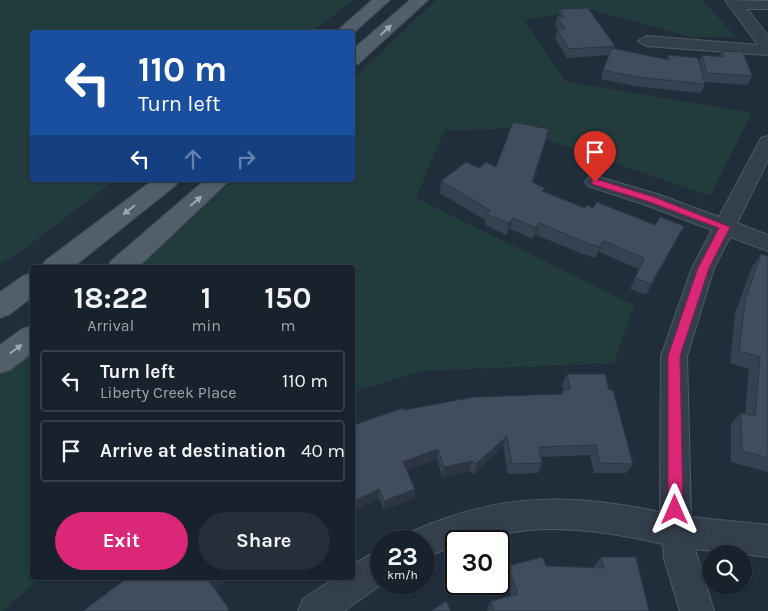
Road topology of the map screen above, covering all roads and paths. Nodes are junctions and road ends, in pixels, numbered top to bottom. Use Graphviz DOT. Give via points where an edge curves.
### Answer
graph roads {
  1 [pos="382,0"];
  2 [pos="420,0"];
  3 [pos="734,3"];
  4 [pos="768,5"];
  5 [pos="346,30"];
  6 [pos="646,41"];
  7 [pos="768,49"];
  8 [pos="355,57"];
  9 [pos="768,142"];
  10 [pos="165,182"];
  11 [pos="217,182"];
  12 [pos="595,182"];
  13 [pos="724,227"];
  14 [pos="768,243"];
  15 [pos="58,265"];
  16 [pos="123,265"];
  17 [pos="30,284"];
  18 [pos="0,307"];
  19 [pos="30,338"];
  20 [pos="0,361"];
  21 [pos="677,531"];
  22 [pos="435,538"];
  23 [pos="768,541"];
  24 [pos="370,573"];
  25 [pos="315,611"];
  26 [pos="697,611"];
  1 -- 5 [label="main road"];
  8 -- 2 [label="main road, one-way"];
  3 -- 4 [label="street"];
  3 -- 7 [label="street"];
  6 -- 7 [label="street"];
  9 -- 13 [label="street"];
  10 -- 15 [label="main road, one-way"];
  16 -- 11 [label="main road, one-way"];
  12 -- 13 [label="street"];
  13 -- 14 [label="street"];
  13 -- 21 [label="street" via="703,268 674,356"];
  17 -- 18 [label="main road"];
  20 -- 19 [label="main road, one-way"];
  21 -- 22 [label="street" via="592,514 564,514 478,524"];
  21 -- 23 [label="street"];
  21 -- 26 [label="street" via="680,558"];
  24 -- 25 [label="street"];
}
